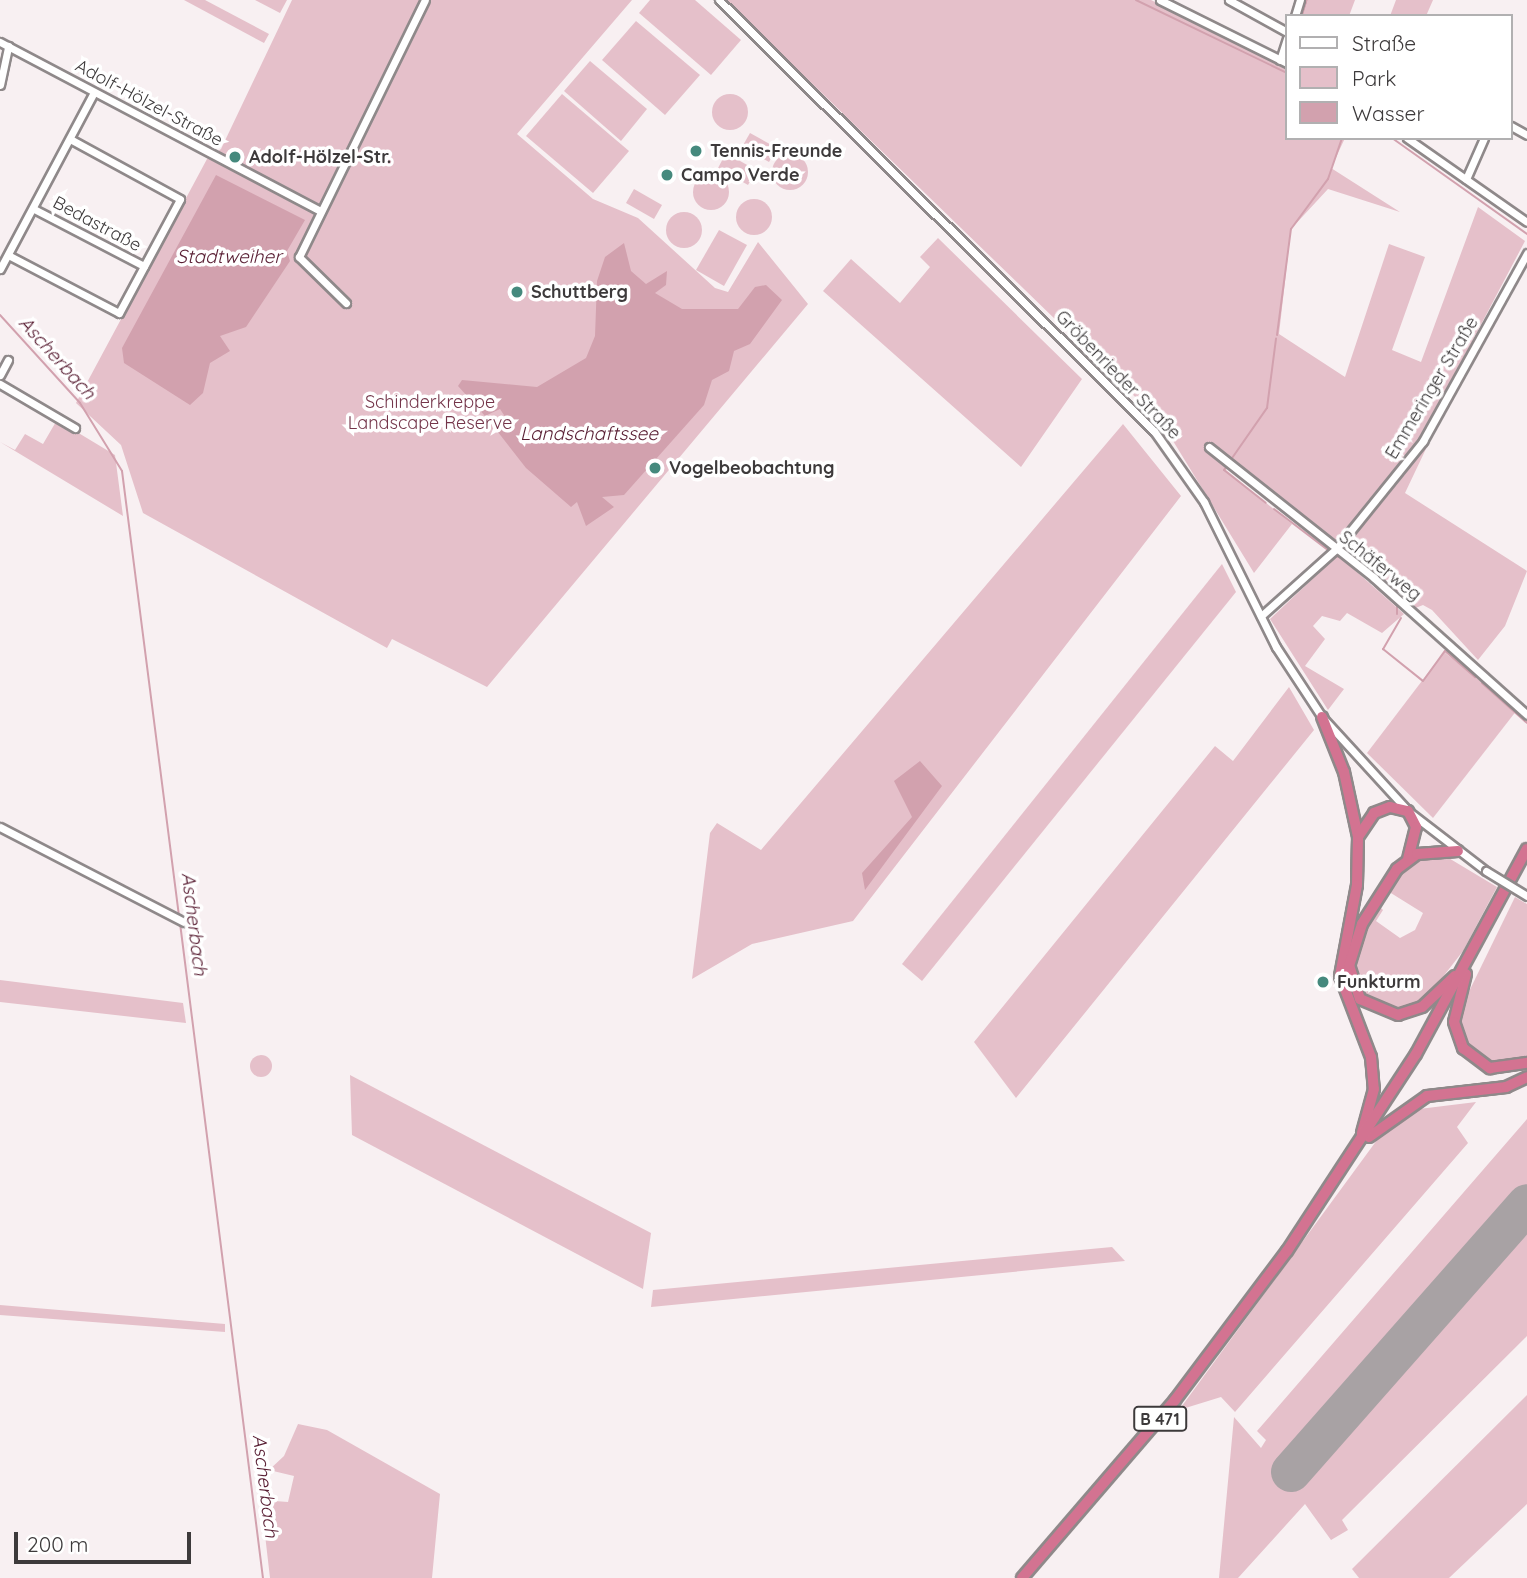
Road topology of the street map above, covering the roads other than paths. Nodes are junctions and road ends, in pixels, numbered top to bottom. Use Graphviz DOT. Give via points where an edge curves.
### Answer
graph roads {
  1 [pos="425,0"];
  2 [pos="719,0"];
  3 [pos="1160,0"];
  4 [pos="1229,0"];
  5 [pos="1286,31"];
  6 [pos="4,44"];
  7 [pos="1284,62"];
  8 [pos="0,85"];
  9 [pos="94,92"];
  10 [pos="70,139"];
  11 [pos="1409,140"];
  12 [pos="1483,140"];
  13 [pos="1466,180"];
  14 [pos="34,209"];
  15 [pos="320,211"];
  16 [pos="1527,222"];
  17 [pos="1527,253"];
  18 [pos="10,256"];
  19 [pos="144,266"];
  20 [pos="0,269"];
  21 [pos="346,303"];
  22 [pos="8,360"];
  23 [pos="0,375"];
  24 [pos="0,384"];
  25 [pos="75,428"];
  26 [pos="1209,447"];
  27 [pos="1336,549"];
  28 [pos="1261,616"];
  29 [pos="1527,715"];
  30 [pos="1322,718"];
  31 [pos="1408,811"];
  32 [pos="0,827"];
  33 [pos="1358,837"];
  34 [pos="1527,849"];
  35 [pos="1458,851"];
  36 [pos="1408,858"];
  37 [pos="1527,896"];
  38 [pos="180,920"];
  39 [pos="1471,957"];
  40 [pos="1527,1063"];
  41 [pos="1527,1077"];
  42 [pos="1356,1150"];
  43 [pos="1022,1578"];
  1 -- 15 [label="street"];
  2 -- 28 [label="street, Gröbenrieder Straße" via="1153,431 1204,502"];
  3 -- 7 [label="street"];
  4 -- 5 [label="street"];
  6 -- 8 [label="street"];
  6 -- 9 [label="street, Adolf-Hölzel-Straße"];
  9 -- 10 [label="street"];
  9 -- 15 [label="street, Adolf-Hölzel-Straße"];
  10 -- 14 [label="street"];
  10 -- 19 [label="street" via="180,199"];
  11 -- 13 [label="street"];
  12 -- 13 [label="street"];
  13 -- 16 [label="street"];
  14 -- 18 [label="street"];
  14 -- 19 [label="street, Bedastraße"];
  15 -- 21 [label="street" via="299,257"];
  17 -- 27 [label="street, Emmeringer Straße" via="1423,441"];
  18 -- 19 [label="street" via="119,313"];
  18 -- 20 [label="street"];
  22 -- 23 [label="street"];
  24 -- 25 [label="street"];
  26 -- 27 [label="street, Schäferweg"];
  27 -- 28 [label="street, Emmeringer Straße"];
  27 -- 29 [label="street, Schäferweg"];
  28 -- 30 [label="street, Gröbenrieder Straße"];
  30 -- 31 [label="street, Gröbenrieder Straße"];
  30 -- 33 [label="highway" via="1344,772"];
  31 -- 33 [label="highway" via="1390,807 1374,813"];
  31 -- 35 [label="street, Gröbenrieder Straße"];
  31 -- 36 [label="highway" via="1416,827"];
  32 -- 38 [label="street"];
  33 -- 42 [label="highway" via="1357,885 1340,976 1373,1072"];
  34 -- 39 [label="highway, B 471"];
  35 -- 36 [label="highway"];
  35 -- 37 [label="street, Gröbenrieder Straße, bridge"];
  36 -- 39 [label="highway" via="1384,886 1351,950 1356,993 1383,1013 1410,1013 1443,990"];
  39 -- 40 [label="highway" via="1455,1016 1458,1039 1490,1068"];
  39 -- 42 [label="highway, B 471"];
  41 -- 42 [label="highway" via="1506,1087 1417,1100"];
  42 -- 43 [label="highway, B 471" via="1219,1346"];
}
